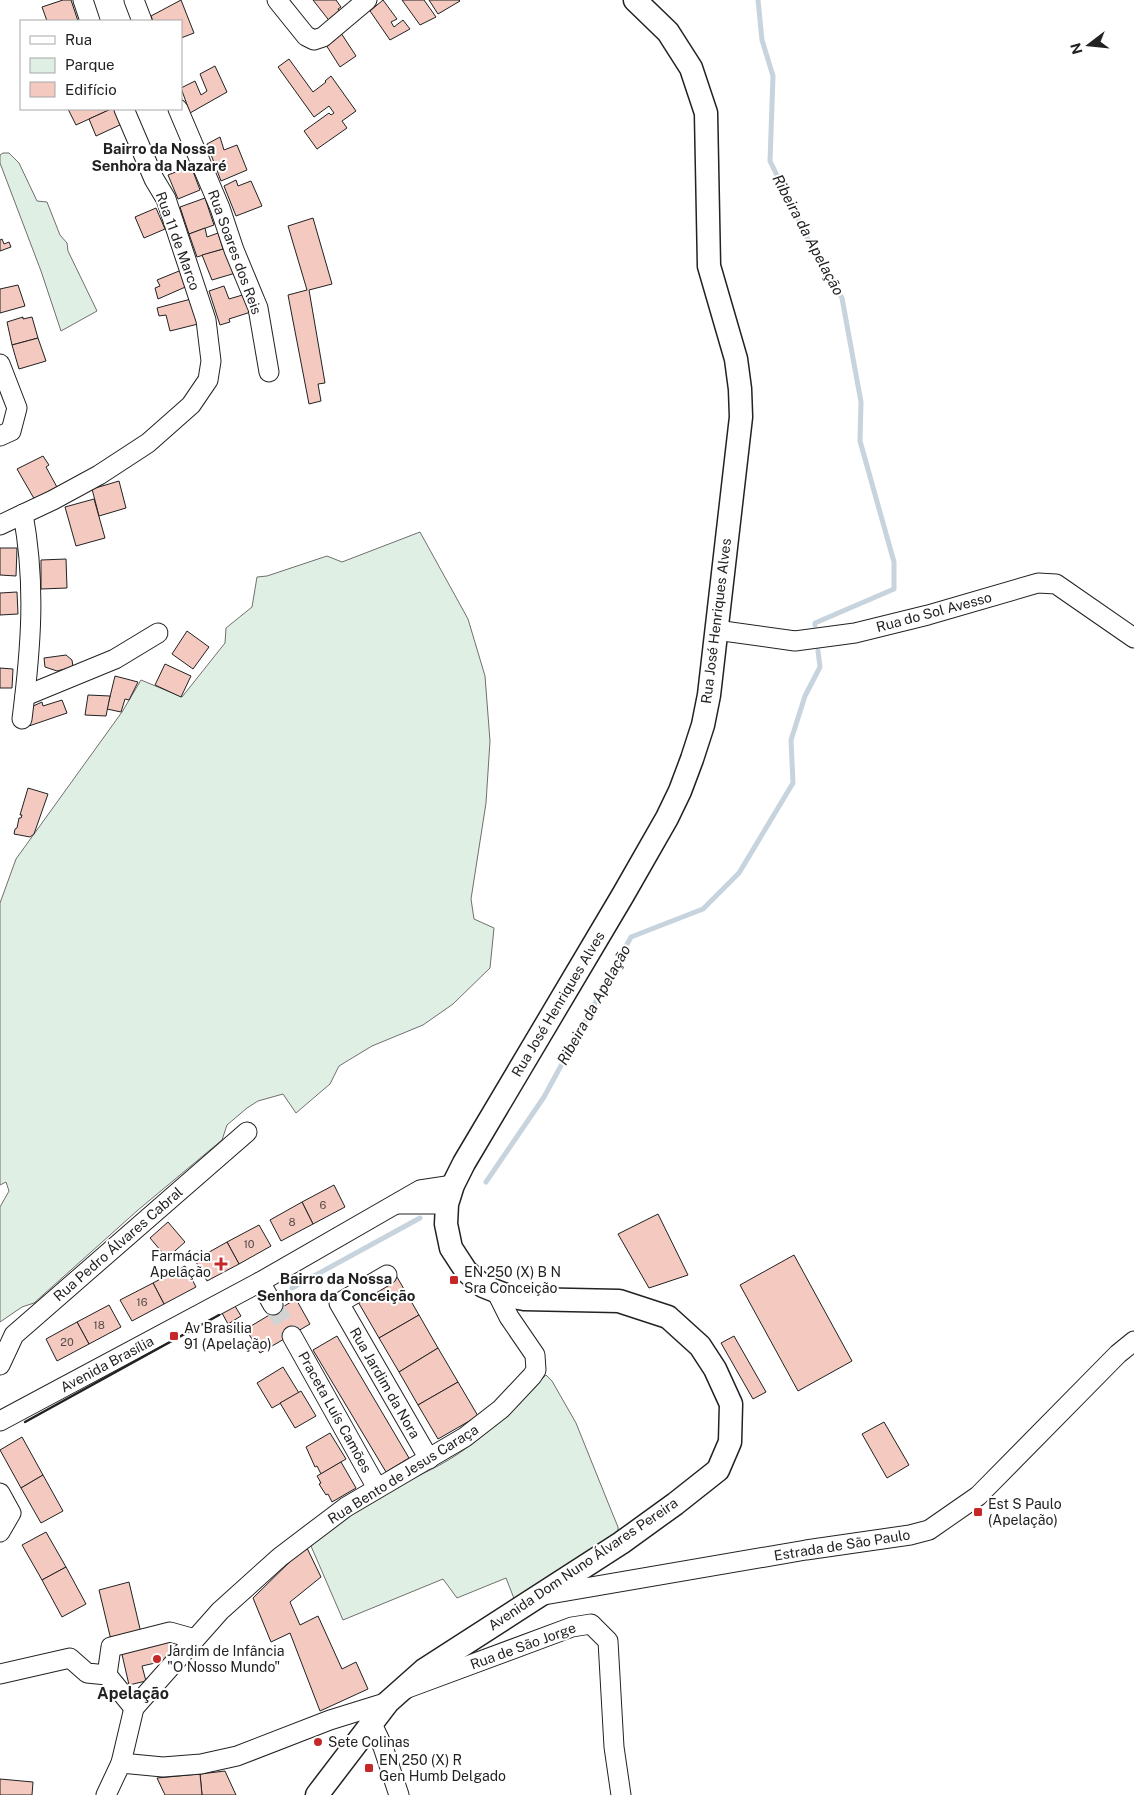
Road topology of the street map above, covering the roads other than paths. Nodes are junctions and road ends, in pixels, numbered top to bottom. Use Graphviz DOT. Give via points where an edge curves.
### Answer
graph roads {
  1 [pos="83,0"];
  2 [pos="134,0"];
  3 [pos="276,0"];
  4 [pos="367,0"];
  5 [pos="635,0"];
  6 [pos="90,20"];
  7 [pos="142,20"];
  8 [pos="124,110"];
  9 [pos="178,110"];
  10 [pos="0,364"];
  11 [pos="270,372"];
  12 [pos="0,436"];
  13 [pos="24,514"];
  14 [pos="0,524"];
  15 [pos="716,630"];
  16 [pos="158,633"];
  17 [pos="1134,638"];
  18 [pos="25,696"];
  19 [pos="22,719"];
  20 [pos="247,1132"];
  21 [pos="450,1195"];
  22 [pos="387,1275"];
  23 [pos="260,1282"];
  24 [pos="497,1293"];
  25 [pos="273,1305"];
  26 [pos="292,1336"];
  27 [pos="7,1339"];
  28 [pos="1134,1341"];
  29 [pos="0,1365"];
  30 [pos="0,1421"];
  31 [pos="430,1459"];
  32 [pos="377,1488"];
  33 [pos="0,1493"];
  34 [pos="0,1532"];
  35 [pos="538,1596"];
  36 [pos="195,1638"];
  37 [pos="6,1672"];
  38 [pos="106,1675"];
  39 [pos="394,1696"];
  40 [pos="134,1708"];
  41 [pos="372,1724"];
  42 [pos="121,1763"];
  43 [pos="106,1795"];
  44 [pos="317,1795"];
  45 [pos="398,1795"];
  46 [pos="621,1795"];
  1 -- 6 [label="street"];
  2 -- 7 [label="street"];
  3 -- 4 [label="street" via="306,36 314,40 323,37"];
  5 -- 15 [label="main road, Rua José Henriques Alves" via="668,32 691,68 706,113 709,266 736,359 741,417"];
  8 -- 13 [label="street, Rua 11 de Marco" via="154,180 166,199 206,320 212,362 208,380 191,406 148,443 99,475"];
  9 -- 11 [label="street, Rua Soares dos Reis" via="258,308"];
  10 -- 12 [label="street" via="17,408 11,431"];
  13 -- 14 [label="street, Rua 11 de Marco"];
  13 -- 18 [label="street" via="32,594"];
  15 -- 17 [label="street, Rua do Sol Avesso" via="795,641 855,633 1038,583 1056,584"];
  15 -- 21 [label="main road, Rua José Henriques Alves" via="703,725 673,804 628,887 464,1163"];
  16 -- 18 [label="street" via="115,659"];
  18 -- 19 [label="street"];
  20 -- 27 [label="street, Rua Pedro Álvares Cabral"];
  21 -- 23 [label="street, Avenida Brasília" via="420,1190"];
  21 -- 24 [label="main road, Avenida Dom Nuno Álvares Pereira" via="447,1236 456,1258 474,1279"];
  22 -- 31 [label="street, Rua Jardim da Nora" via="339,1303"];
  23 -- 25 [label="street"];
  23 -- 30 [label="street, Avenida Brasília"];
  24 -- 31 [label="street, Rua Bento de Jesus Caraça" via="509,1317 531,1347 536,1370 501,1409"];
  24 -- 35 [label="main road, Avenida Dom Nuno Álvares Pereira" via="524,1299 619,1301 668,1317 700,1346 731,1404 730,1442 718,1470 621,1543"];
  26 -- 32 [label="street, Praceta Luís Camões"];
  27 -- 29 [label="street, Rua Pedro Álvares Cabral"];
  28 -- 35 [label="street, Estrada de São Paulo" via="978,1496 929,1530"];
  31 -- 32 [label="street, Rua Bento de Jesus Caraça"];
  32 -- 36 [label="street, Rua Bento de Jesus Caraça" via="280,1557"];
  33 -- 34 [label="street" via="11,1513"];
  35 -- 39 [label="main road, Avenida Dom Nuno Álvares Pereira" via="424,1670"];
  36 -- 38 [label="street" via="170,1632 111,1647"];
  36 -- 40 [label="street, Rua Bento de Jesus Caraça"];
  37 -- 38 [label="street" via="70,1658 87,1673"];
  38 -- 40 [label="street"];
  39 -- 41 [label="main road, Avenida Dom Nuno Álvares Pereira"];
  39 -- 42 [label="street" via="237,1756 201,1764 163,1767"];
  39 -- 46 [label="street, Rua de São Jorge" via="572,1626 592,1624 608,1641 614,1747"];
  40 -- 42 [label="street"];
  41 -- 44 [label="main road, Avenida Dom Nuno Álvares Pereira"];
  41 -- 45 [label="street"];
  42 -- 43 [label="street"];
}
